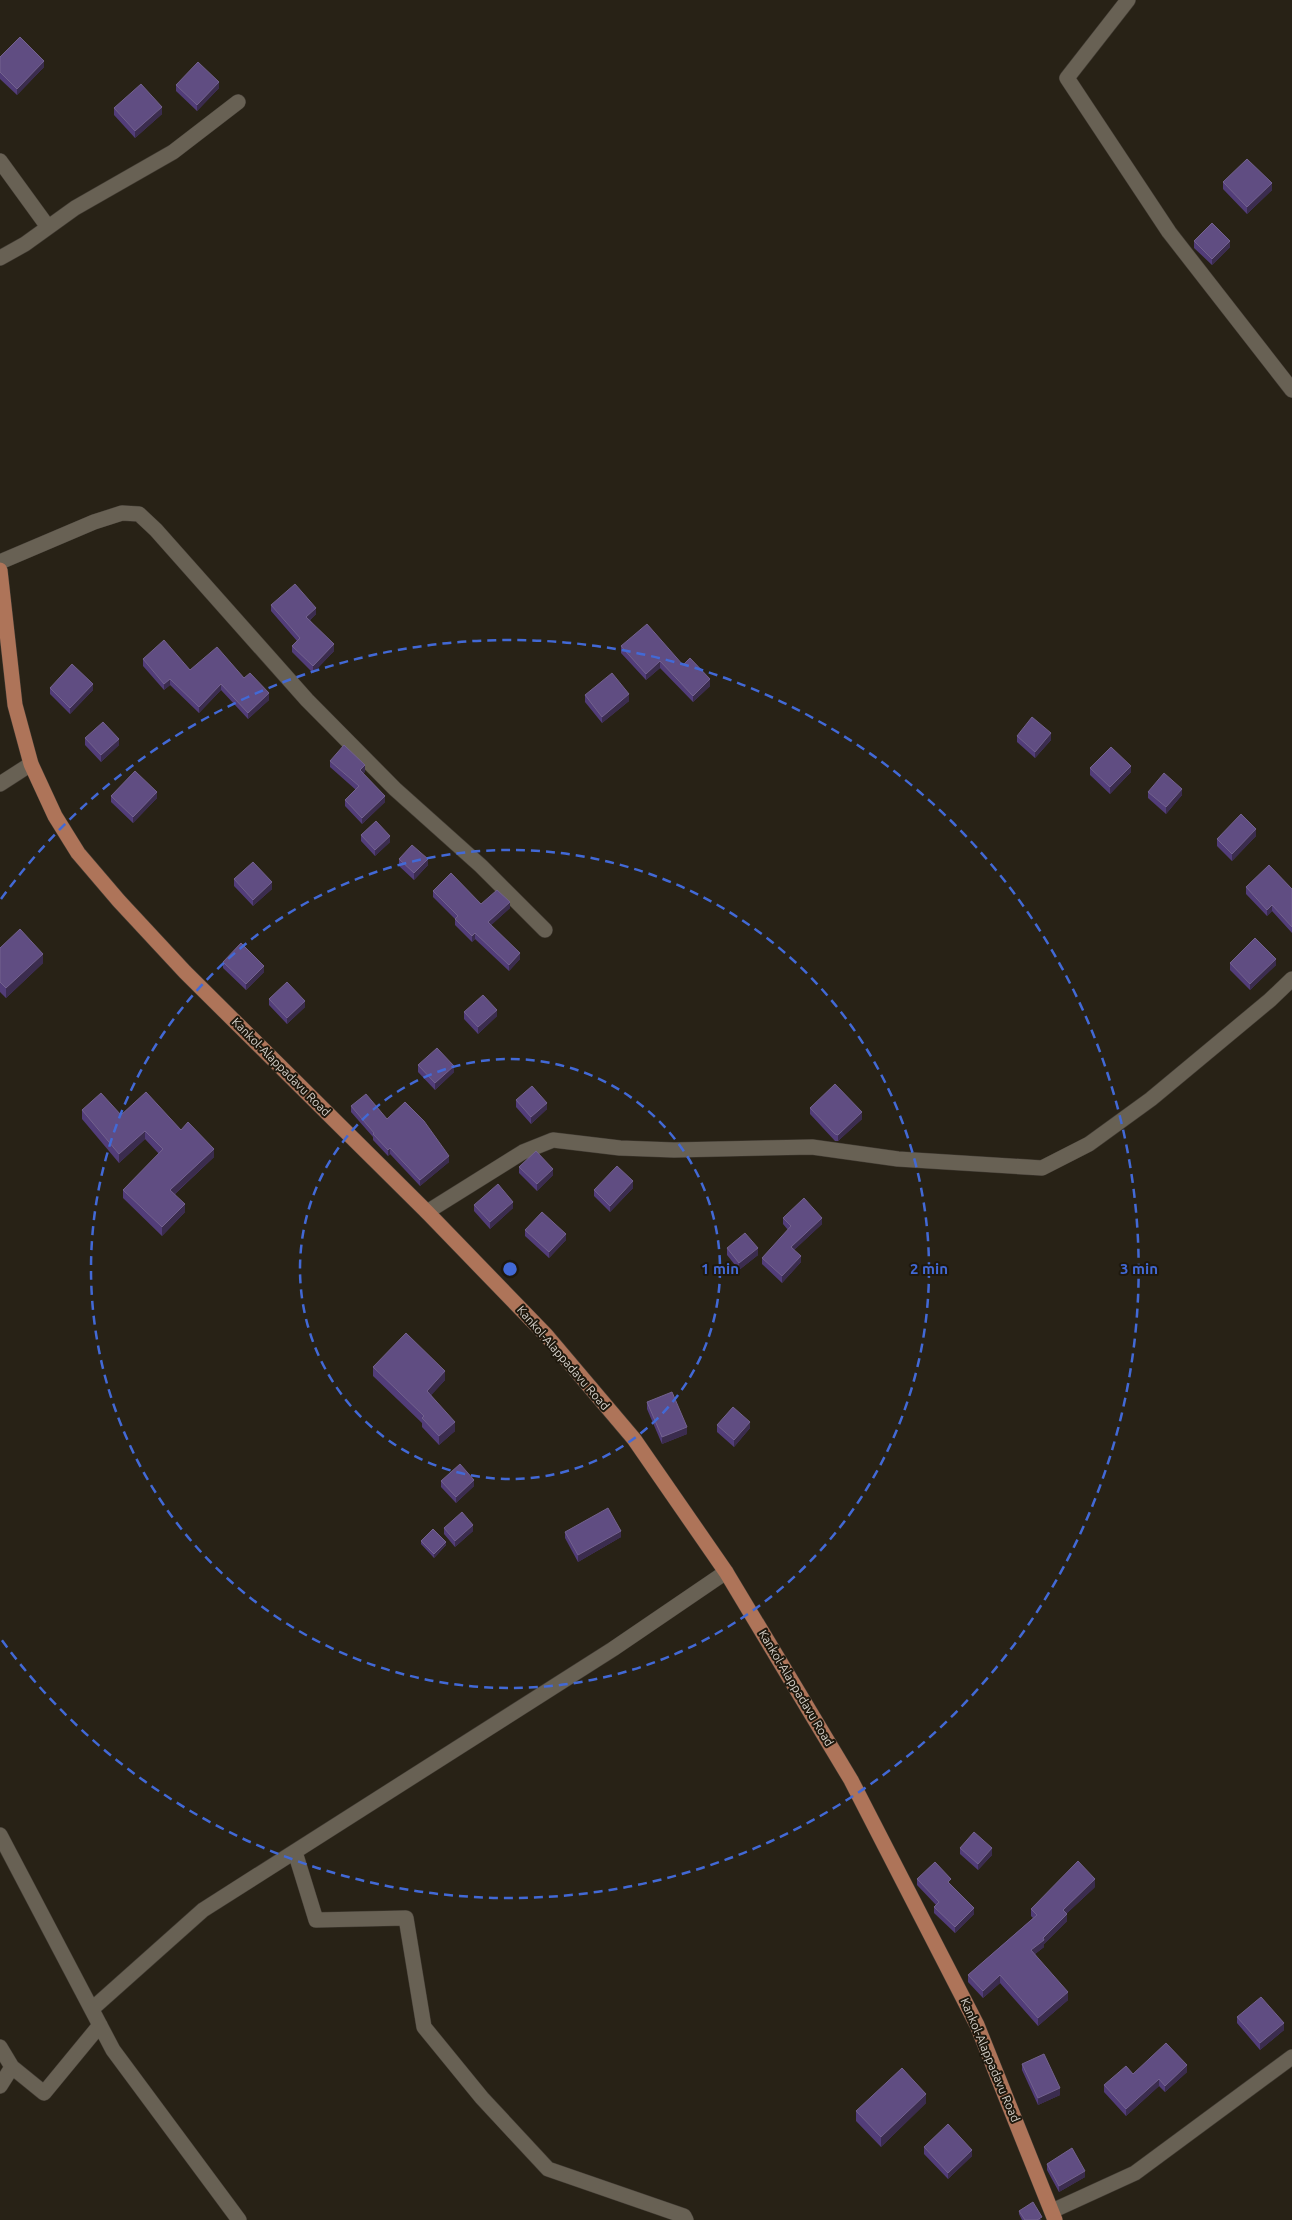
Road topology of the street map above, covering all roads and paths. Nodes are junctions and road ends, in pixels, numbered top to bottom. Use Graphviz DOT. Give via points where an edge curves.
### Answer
graph roads {
  1 [pos="1128,0"];
  2 [pos="238,102"];
  3 [pos="0,161"];
  4 [pos="48,227"];
  5 [pos="0,258"];
  6 [pos="1292,390"];
  7 [pos="0,562"];
  8 [pos="0,570"];
  9 [pos="31,764"];
  10 [pos="0,784"];
  11 [pos="545,930"];
  12 [pos="1292,979"];
  13 [pos="427,1212"];
  14 [pos="726,1572"];
  15 [pos="0,1835"];
  16 [pos="295,1852"];
  17 [pos="92,2009"];
  18 [pos="100,2025"];
  19 [pos="0,2047"];
  20 [pos="1292,2057"];
  21 [pos="12,2067"];
  22 [pos="0,2086"];
  23 [pos="1054,2216"];
  24 [pos="239,2220"];
  25 [pos="686,2220"];
  1 -- 6 [label="street" via="1066,78 1169,232"];
  2 -- 4 [label="street" via="173,152"];
  3 -- 4 [label="street"];
  4 -- 5 [label="street"];
  7 -- 11 [label="street" via="94,522 122,513 139,514 306,700"];
  8 -- 9 [label="main road, Kankol-Alappadavu Road" via="15,705"];
  9 -- 10 [label="street"];
  9 -- 13 [label="main road, Kankol-Alappadavu Road" via="55,816 78,853 119,901 185,972"];
  12 -- 13 [label="street" via="1151,1099 1089,1144 1042,1168 898,1158 812,1147 674,1150 553,1140 524,1152"];
  13 -- 14 [label="main road, Kankol-Alappadavu Road" via="546,1335 634,1439"];
  14 -- 16 [label="street" via="613,1649"];
  14 -- 23 [label="main road, Kankol-Alappadavu Road" via="851,1780 977,2025"];
  15 -- 17 [label="street"];
  16 -- 17 [label="street" via="203,1910"];
  16 -- 25 [label="street" via="316,1920 406,1918 424,2027 482,2098 548,2169 684,2216"];
  17 -- 18 [label="street"];
  18 -- 21 [label="street" via="44,2093"];
  18 -- 24 [label="street" via="113,2050"];
  19 -- 21 [label="street"];
  20 -- 23 [label="street" via="1135,2173"];
  21 -- 22 [label="street"];
}
